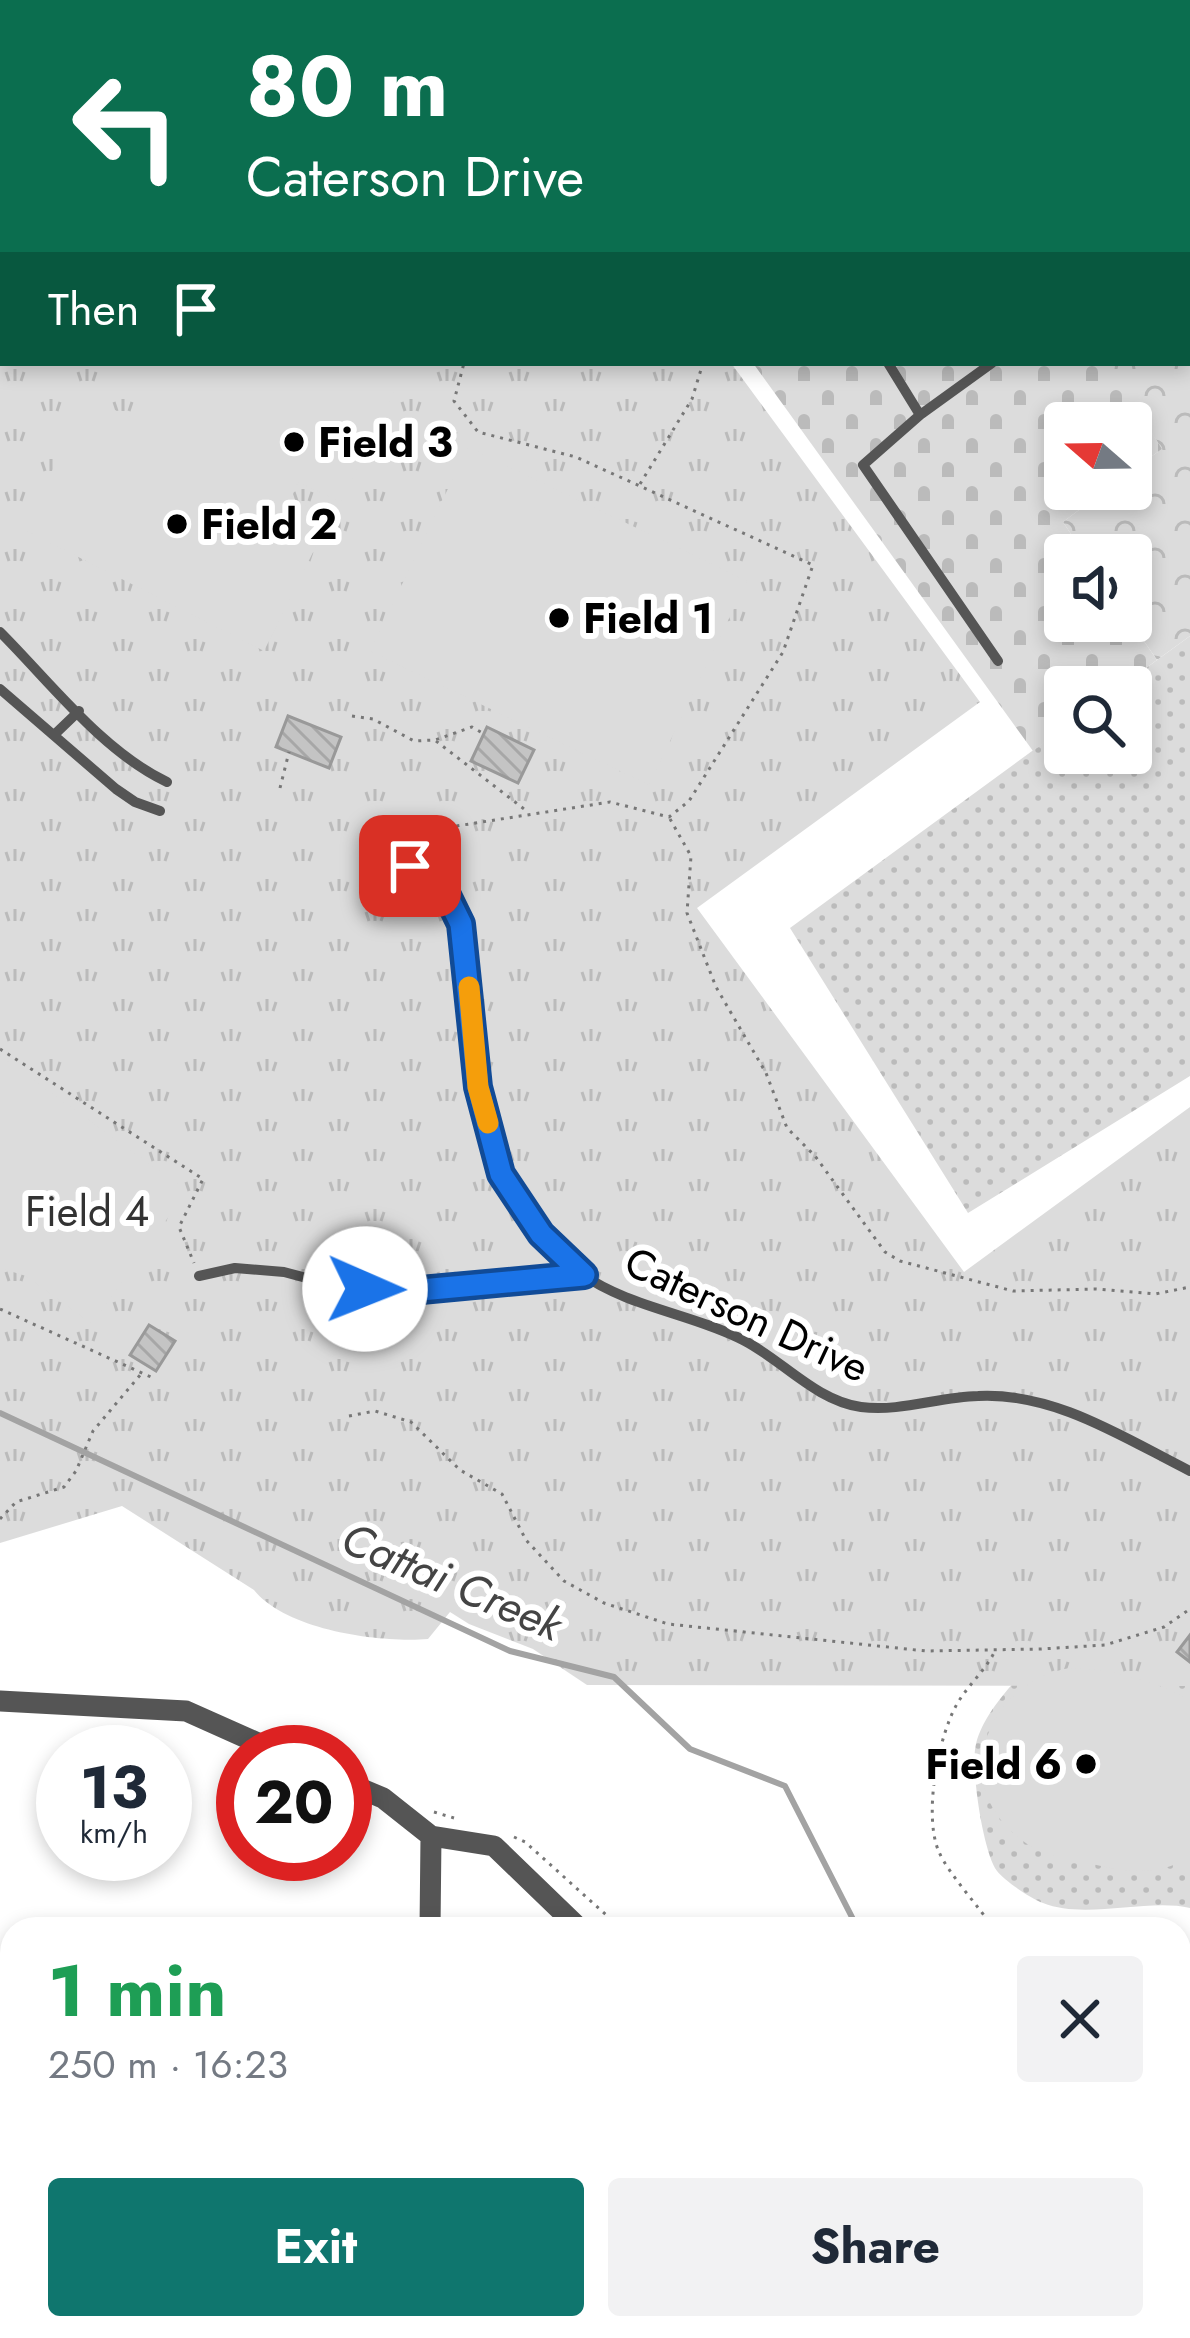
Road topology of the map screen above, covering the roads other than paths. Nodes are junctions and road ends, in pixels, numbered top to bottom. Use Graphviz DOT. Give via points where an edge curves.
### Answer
graph roads {
  1 [pos="890,366"];
  2 [pos="988,366"];
  3 [pos="920,415"];
  4 [pos="0,632"];
  5 [pos="998,661"];
  6 [pos="0,688"];
  7 [pos="79,711"];
  8 [pos="55,734"];
  9 [pos="147,806"];
  10 [pos="160,811"];
  11 [pos="410,866"];
  12 [pos="584,1275"];
  13 [pos="199,1276"];
  14 [pos="1190,1472"];
  15 [pos="0,1700"];
  16 [pos="217,1725"];
  17 [pos="372,1794"];
  18 [pos="431,1836"];
  19 [pos="430,1917"];
  20 [pos="568,1917"];
  1 -- 3 [label="lane"];
  2 -- 3 [label="lane"];
  3 -- 5 [label="lane" via="863,465"];
  4 -- 7 [label="lane"];
  6 -- 8 [label="lane"];
  7 -- 8 [label="lane"];
  7 -- 9 [label="lane" via="162,780"];
  8 -- 9 [label="lane"];
  9 -- 10 [label="lane"];
  11 -- 12 [label="lane, Caterson Drive" via="439,879 461,924 478,1087 501,1174 541,1234"];
  12 -- 13 [label="lane" via="394,1291 252,1269"];
  12 -- 14 [label="lane, Caterson Drive" via="745,1341 856,1407 1031,1399"];
  15 -- 16 [label="street" via="185,1711"];
  17 -- 18 [label="street"];
  18 -- 19 [label="street"];
  18 -- 20 [label="street" via="494,1846"];
}
